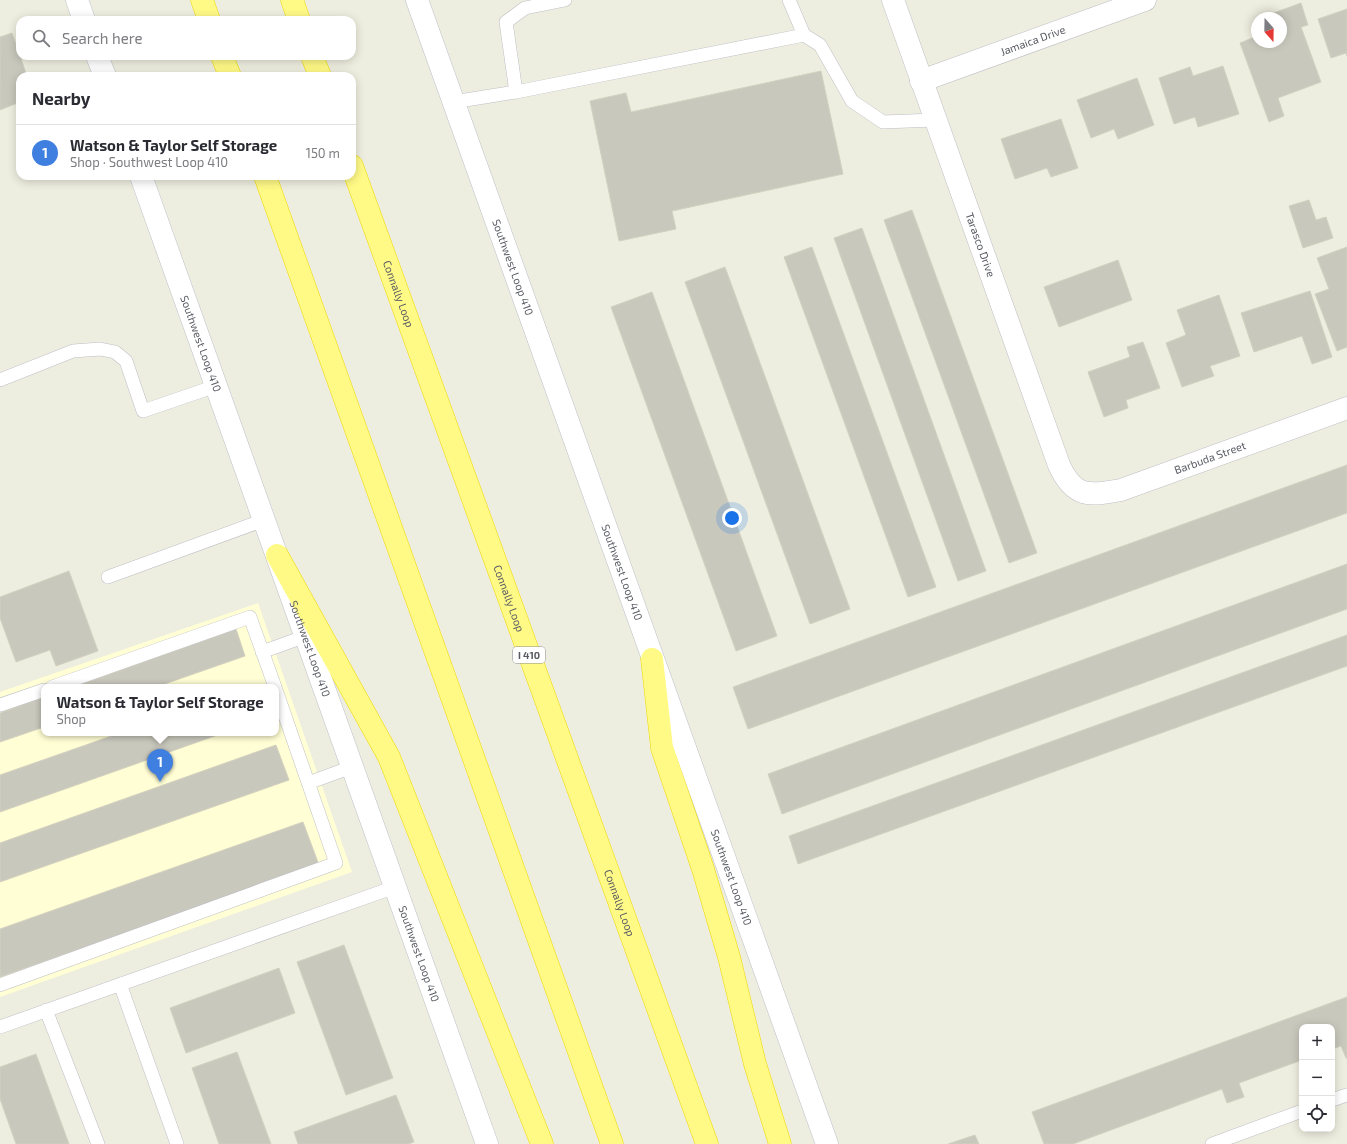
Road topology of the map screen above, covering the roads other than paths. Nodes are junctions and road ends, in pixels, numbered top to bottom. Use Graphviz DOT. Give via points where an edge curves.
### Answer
graph roads {
  1 [pos="77,0"];
  2 [pos="202,0"];
  3 [pos="292,0"];
  4 [pos="417,0"];
  5 [pos="565,0"];
  6 [pos="789,0"];
  7 [pos="893,0"];
  8 [pos="1145,0"];
  9 [pos="83,16"];
  10 [pos="208,16"];
  11 [pos="298,16"];
  12 [pos="804,35"];
  13 [pos="99,60"];
  14 [pos="224,60"];
  15 [pos="314,60"];
  16 [pos="103,72"];
  17 [pos="228,72"];
  18 [pos="318,72"];
  19 [pos="921,81"];
  20 [pos="516,92"];
  21 [pos="453,102"];
  22 [pos="935,120"];
  23 [pos="356,177"];
  24 [pos="142,180"];
  25 [pos="266,180"];
  26 [pos="0,380"];
  27 [pos="216,386"];
  28 [pos="1347,408"];
  29 [pos="1072,487"];
  30 [pos="264,520"];
  31 [pos="277,555"];
  32 [pos="108,577"];
  33 [pos="306,636"];
  34 [pos="262,652"];
  35 [pos="652,659"];
  36 [pos="60,684"];
  37 [pos="274,684"];
  38 [pos="41,691"];
  39 [pos="279,699"];
  40 [pos="0,705"];
  41 [pos="352,767"];
  42 [pos="308,784"];
  43 [pos="395,887"];
  44 [pos="120,984"];
  45 [pos="0,985"];
  46 [pos="46,1010"];
  47 [pos="0,1027"];
  48 [pos="1347,1094"];
  49 [pos="1335,1099"];
  50 [pos="1299,1112"];
  51 [pos="98,1144"];
  52 [pos="177,1144"];
  53 [pos="487,1144"];
  54 [pos="542,1144"];
  55 [pos="612,1144"];
  56 [pos="707,1144"];
  57 [pos="780,1144"];
  58 [pos="827,1144"];
  59 [pos="1212,1144"];
  1 -- 9 [label="main road"];
  2 -- 10 [label="highway"];
  3 -- 11 [label="highway"];
  4 -- 21 [label="main road, Southwest Loop 410"];
  5 -- 20 [label="lane" via="525,8 506,22"];
  6 -- 12 [label="lane"];
  7 -- 19 [label="main road, Tarasco Drive"];
  8 -- 19 [label="main road, Jamaica Drive"];
  12 -- 20 [label="lane"];
  12 -- 22 [label="lane" via="820,45 852,101 883,122"];
  13 -- 16 [label="main road"];
  14 -- 17 [label="highway"];
  15 -- 18 [label="highway"];
  19 -- 22 [label="main road, Tarasco Drive"];
  20 -- 21 [label="lane"];
  21 -- 35 [label="main road, Southwest Loop 410"];
  22 -- 29 [label="main road, Tarasco Drive" via="1059,465"];
  23 -- 56 [label="highway, Connally Loop / I 410"];
  24 -- 27 [label="main road, Southwest Loop 410"];
  25 -- 55 [label="highway"];
  26 -- 27 [label="lane" via="73,351 100,349 115,352 126,361 143,411"];
  27 -- 30 [label="main road, Southwest Loop 410"];
  28 -- 29 [label="main road, Barbuda Street" via="1121,490 1101,494 1084,492"];
  30 -- 31 [label="main road, Southwest Loop 410"];
  30 -- 32 [label="lane"];
  31 -- 33 [label="main road, Southwest Loop 410"];
  31 -- 54 [label="highway" via="389,757"];
  33 -- 34 [label="lane"];
  33 -- 41 [label="main road, Southwest Loop 410"];
  34 -- 36 [label="lane" via="250,617"];
  34 -- 37 [label="lane"];
  35 -- 57 [label="highway" via="662,748 703,869 729,957 755,1064"];
  35 -- 58 [label="main road, Southwest Loop 410"];
  38 -- 40 [label="lane"];
  39 -- 42 [label="lane"];
  41 -- 42 [label="lane"];
  41 -- 43 [label="main road, Southwest Loop 410"];
  42 -- 45 [label="lane" via="336,864"];
  43 -- 44 [label="lane"];
  43 -- 53 [label="main road, Southwest Loop 410"];
  44 -- 46 [label="lane"];
  44 -- 52 [label="lane"];
  46 -- 47 [label="lane"];
  46 -- 51 [label="lane"];
  48 -- 49 [label="lane"];
  50 -- 59 [label="lane"];
}
